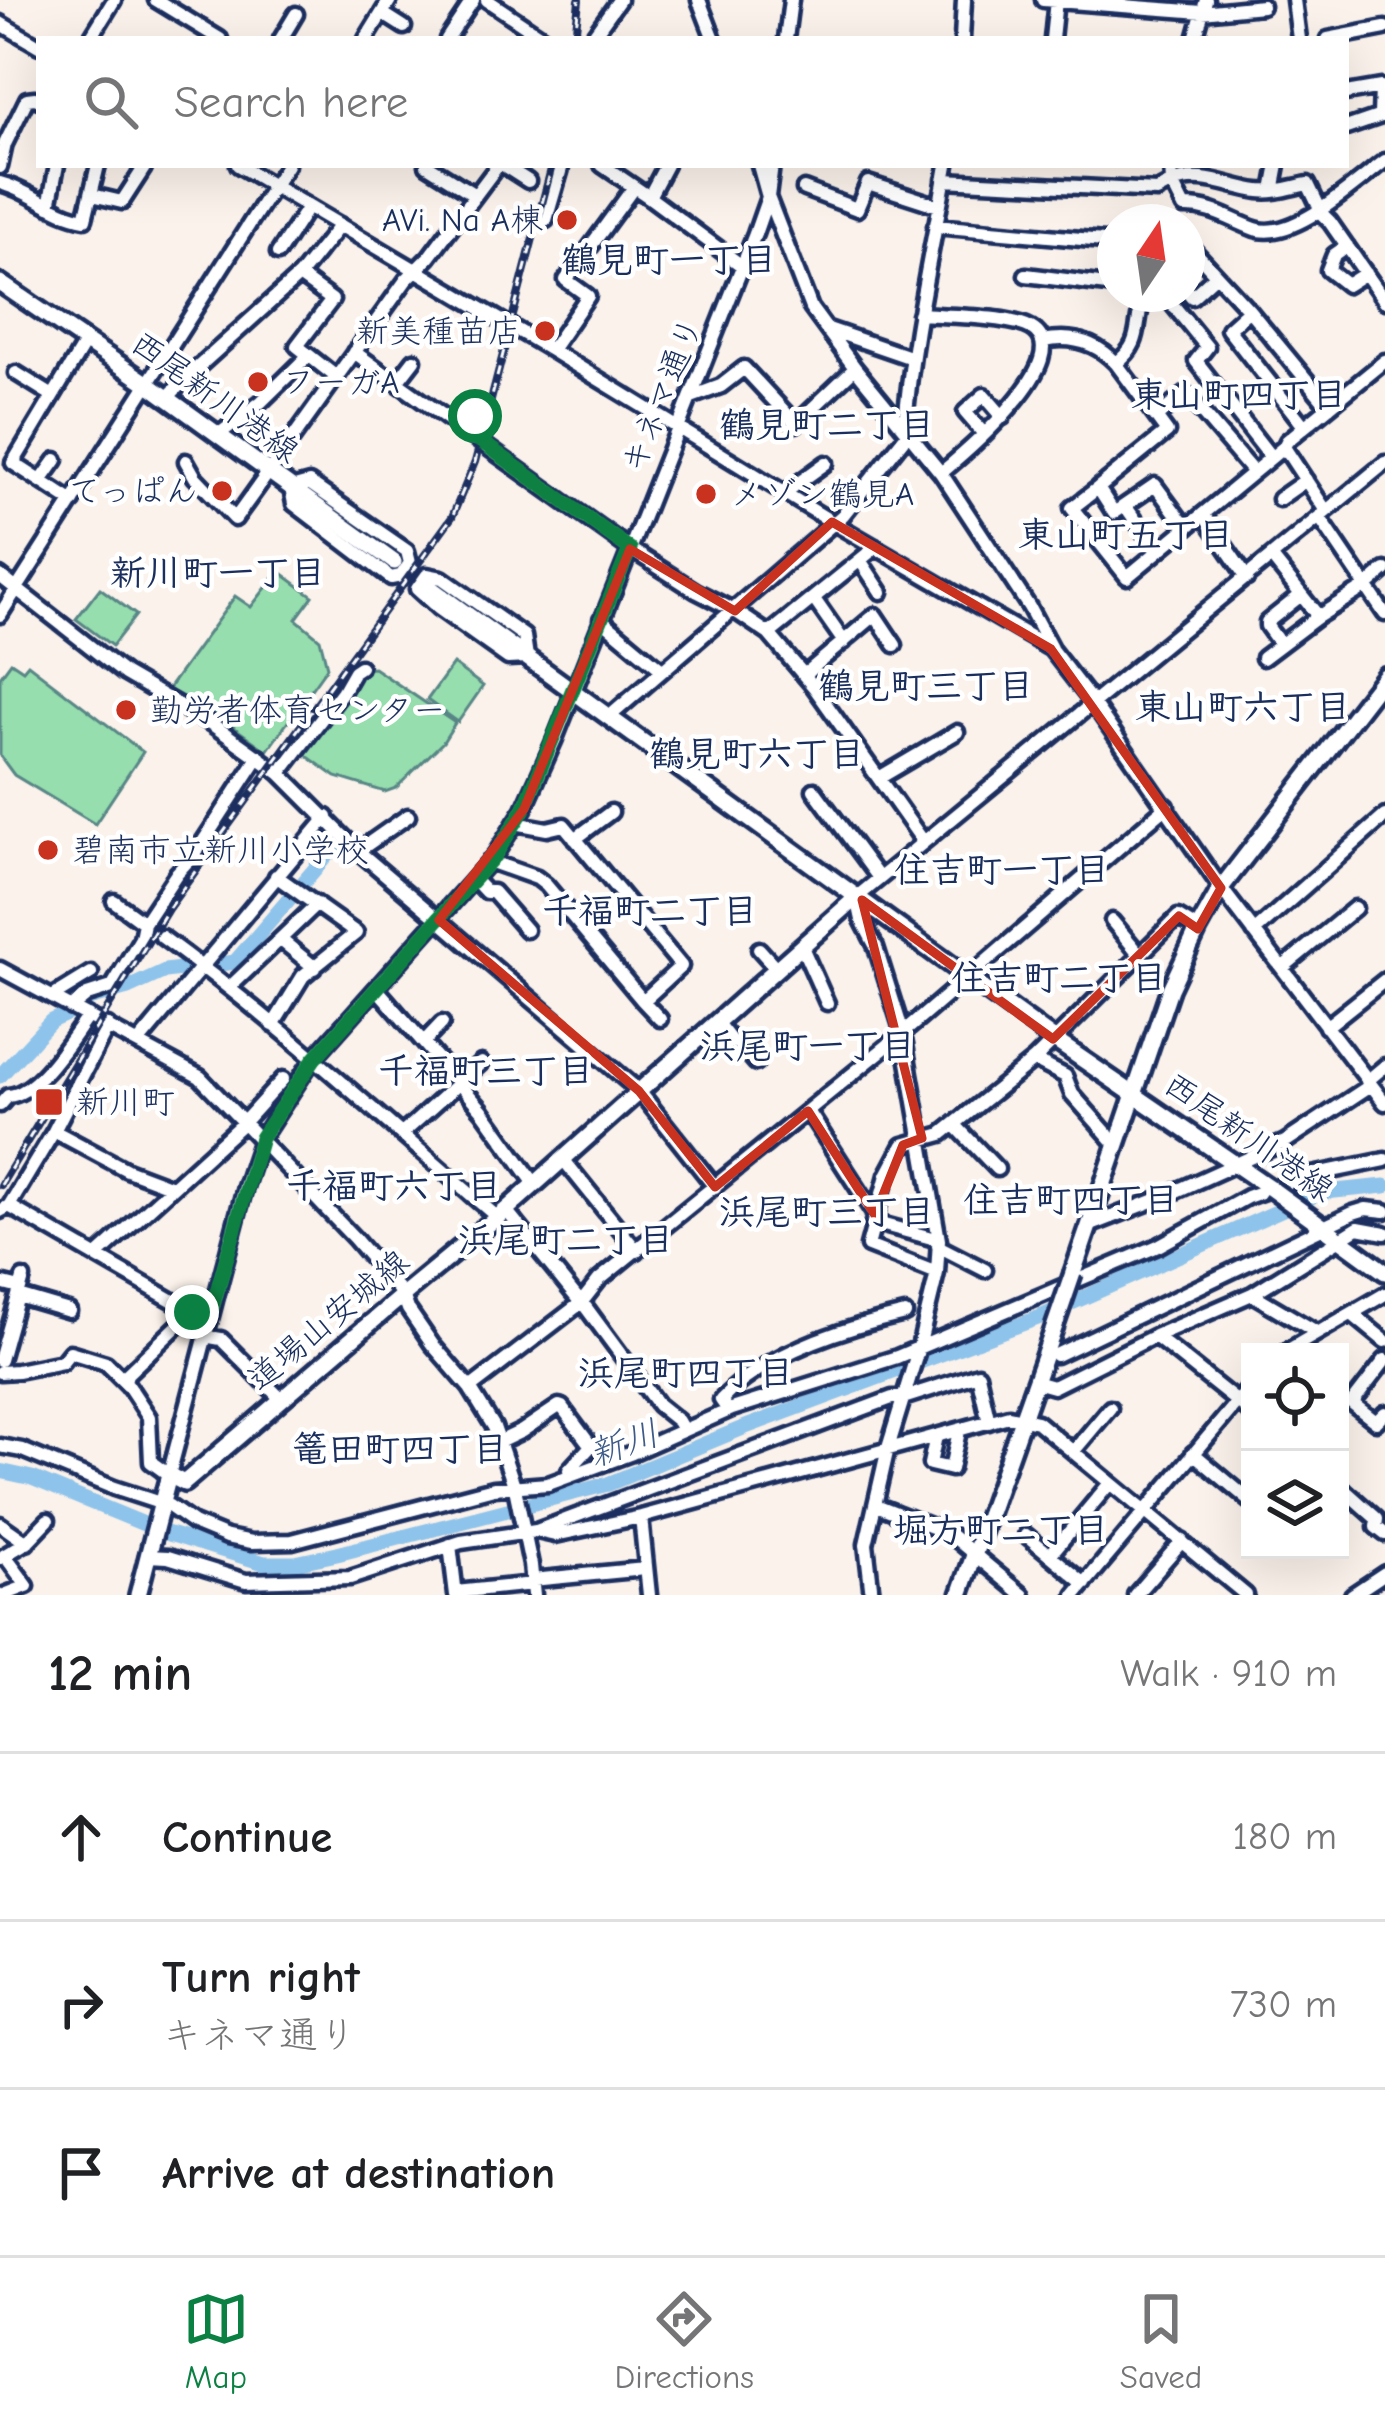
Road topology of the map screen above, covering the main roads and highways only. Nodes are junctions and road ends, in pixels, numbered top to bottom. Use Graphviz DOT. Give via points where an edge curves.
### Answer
graph roads {
  1 [pos="2,290"];
  2 [pos="394,562"];
  3 [pos="428,586"];
  4 [pos="1385,676"];
  5 [pos="857,897"];
  6 [pos="1135,1093"];
  7 [pos="1385,1272"];
  8 [pos="138,1595"];
  9 [pos="960,1595"];
  1 -- 2 [label="main road, 西尾新川港線" via="148,384"];
  3 -- 5 [label="main road"];
  4 -- 6 [label="main road" via="1221,888 1170,989"];
  5 -- 6 [label="main road"];
  5 -- 8 [label="main road, 道場山安城線" via="184,1483 169,1475"];
  6 -- 7 [label="main road, 西尾新川港線, bridge"];
  6 -- 9 [label="main road, bridge"];
}
